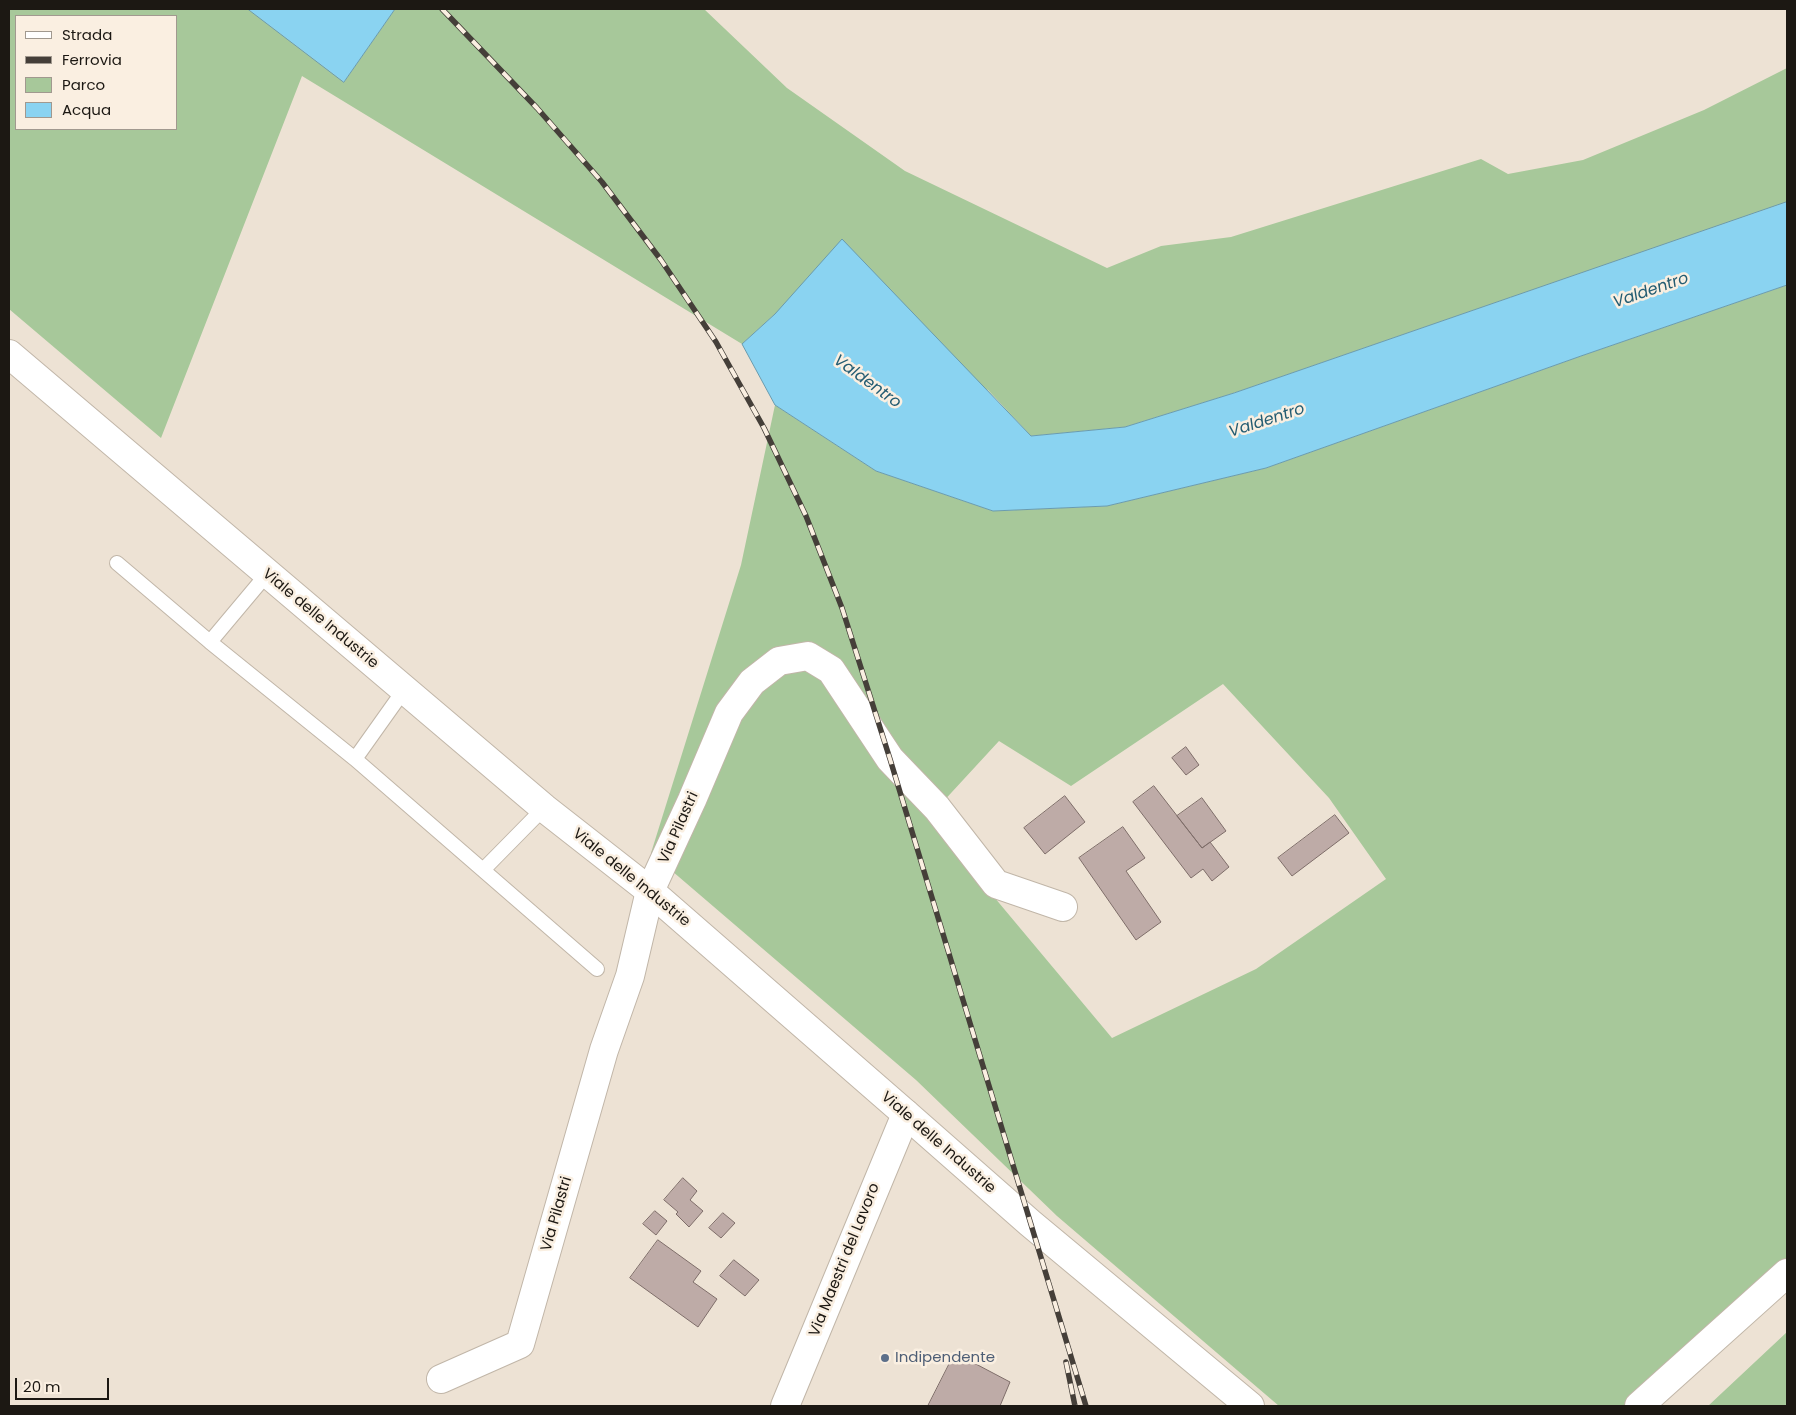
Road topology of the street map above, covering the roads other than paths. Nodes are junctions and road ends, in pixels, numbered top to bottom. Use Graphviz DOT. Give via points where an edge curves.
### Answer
graph roads {
  1 [pos="9,354"];
  2 [pos="117,563"];
  3 [pos="267,574"];
  4 [pos="210,642"];
  5 [pos="404,690"];
  6 [pos="355,759"];
  7 [pos="544,808"];
  8 [pos="483,870"];
  9 [pos="650,892"];
  10 [pos="1063,907"];
  11 [pos="597,968"];
  12 [pos="906,1114"];
  13 [pos="1787,1273"];
  14 [pos="441,1378"];
  15 [pos="785,1406"];
  16 [pos="1250,1406"];
  17 [pos="1639,1406"];
  1 -- 3 [label="street, Viale delle Industrie"];
  2 -- 4 [label="lane"];
  3 -- 4 [label="lane"];
  3 -- 5 [label="street, Viale delle Industrie"];
  4 -- 6 [label="lane"];
  5 -- 6 [label="lane"];
  5 -- 7 [label="street, Viale delle Industrie"];
  6 -- 8 [label="lane"];
  7 -- 8 [label="lane"];
  7 -- 9 [label="street, Viale delle Industrie"];
  8 -- 11 [label="lane"];
  9 -- 10 [label="street, Via Pilastri" via="729,713 752,682 779,661 808,656 831,670 890,759 937,808 996,884"];
  9 -- 12 [label="street, Viale delle Industrie"];
  9 -- 14 [label="street, Via Pilastri" via="630,976 604,1050 520,1344"];
  12 -- 15 [label="street, Via Maestri del Lavoro"];
  12 -- 16 [label="street, Viale delle Industrie" via="1030,1223"];
  13 -- 17 [label="street"];
}
